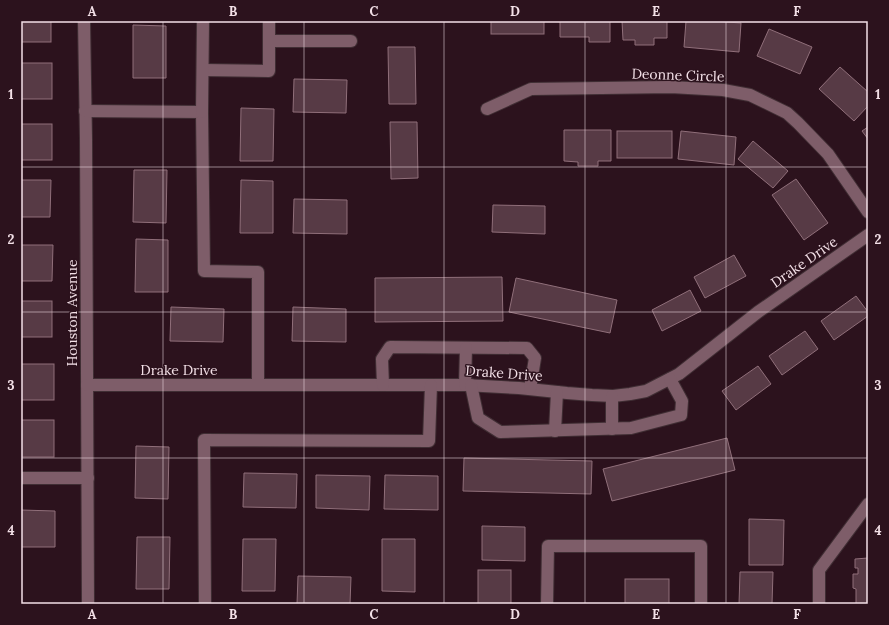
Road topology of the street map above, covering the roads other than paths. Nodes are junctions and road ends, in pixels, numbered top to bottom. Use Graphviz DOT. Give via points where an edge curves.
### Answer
graph roads {
  1 [pos="84,21"];
  2 [pos="203,21"];
  3 [pos="269,21"];
  4 [pos="269,41"];
  5 [pos="351,41"];
  6 [pos="203,70"];
  7 [pos="488,109"];
  8 [pos="85,111"];
  9 [pos="202,112"];
  10 [pos="868,212"];
  11 [pos="868,235"];
  12 [pos="466,348"];
  13 [pos="670,379"];
  14 [pos="87,385"];
  15 [pos="258,385"];
  16 [pos="383,385"];
  17 [pos="430,385"];
  18 [pos="468,385"];
  19 [pos="530,389"];
  20 [pos="558,392"];
  21 [pos="612,396"];
  22 [pos="612,429"];
  23 [pos="555,431"];
  24 [pos="21,478"];
  25 [pos="88,478"];
  26 [pos="868,504"];
  27 [pos="88,604"];
  28 [pos="205,604"];
  29 [pos="547,604"];
  30 [pos="701,604"];
  31 [pos="819,604"];
  1 -- 8 [label="street, Houston Avenue"];
  2 -- 6 [label="street"];
  3 -- 4 [label="street"];
  4 -- 5 [label="street"];
  4 -- 6 [label="street" via="269,71"];
  6 -- 9 [label="street"];
  7 -- 10 [label="street, Deonne Circle" via="531,89 671,87 723,90 750,95 787,113 798,123 828,154"];
  8 -- 9 [label="street"];
  8 -- 14 [label="street, Houston Avenue"];
  9 -- 15 [label="street" via="204,271 258,272"];
  11 -- 13 [label="street, Drake Drive" via="758,312"];
  12 -- 16 [label="street" via="390,347 382,359"];
  12 -- 18 [label="street"];
  12 -- 19 [label="street" via="527,348 535,358"];
  13 -- 21 [label="street, Drake Drive" via="646,392"];
  13 -- 22 [label="street" via="682,401 681,415 631,428"];
  14 -- 15 [label="street, Drake Drive"];
  14 -- 25 [label="street, Houston Avenue"];
  15 -- 16 [label="street, Drake Drive"];
  16 -- 17 [label="street, Drake Drive"];
  17 -- 18 [label="street, Drake Drive"];
  17 -- 28 [label="street" via="429,442 204,440"];
  18 -- 19 [label="street, Drake Drive"];
  18 -- 23 [label="street" via="478,418 500,432"];
  19 -- 20 [label="street, Drake Drive"];
  20 -- 21 [label="street, Drake Drive"];
  20 -- 23 [label="street"];
  21 -- 22 [label="street"];
  22 -- 23 [label="street"];
  24 -- 25 [label="street"];
  25 -- 27 [label="street, Houston Avenue"];
  26 -- 31 [label="street" via="819,570"];
  29 -- 30 [label="street" via="548,546 701,546"];
}
